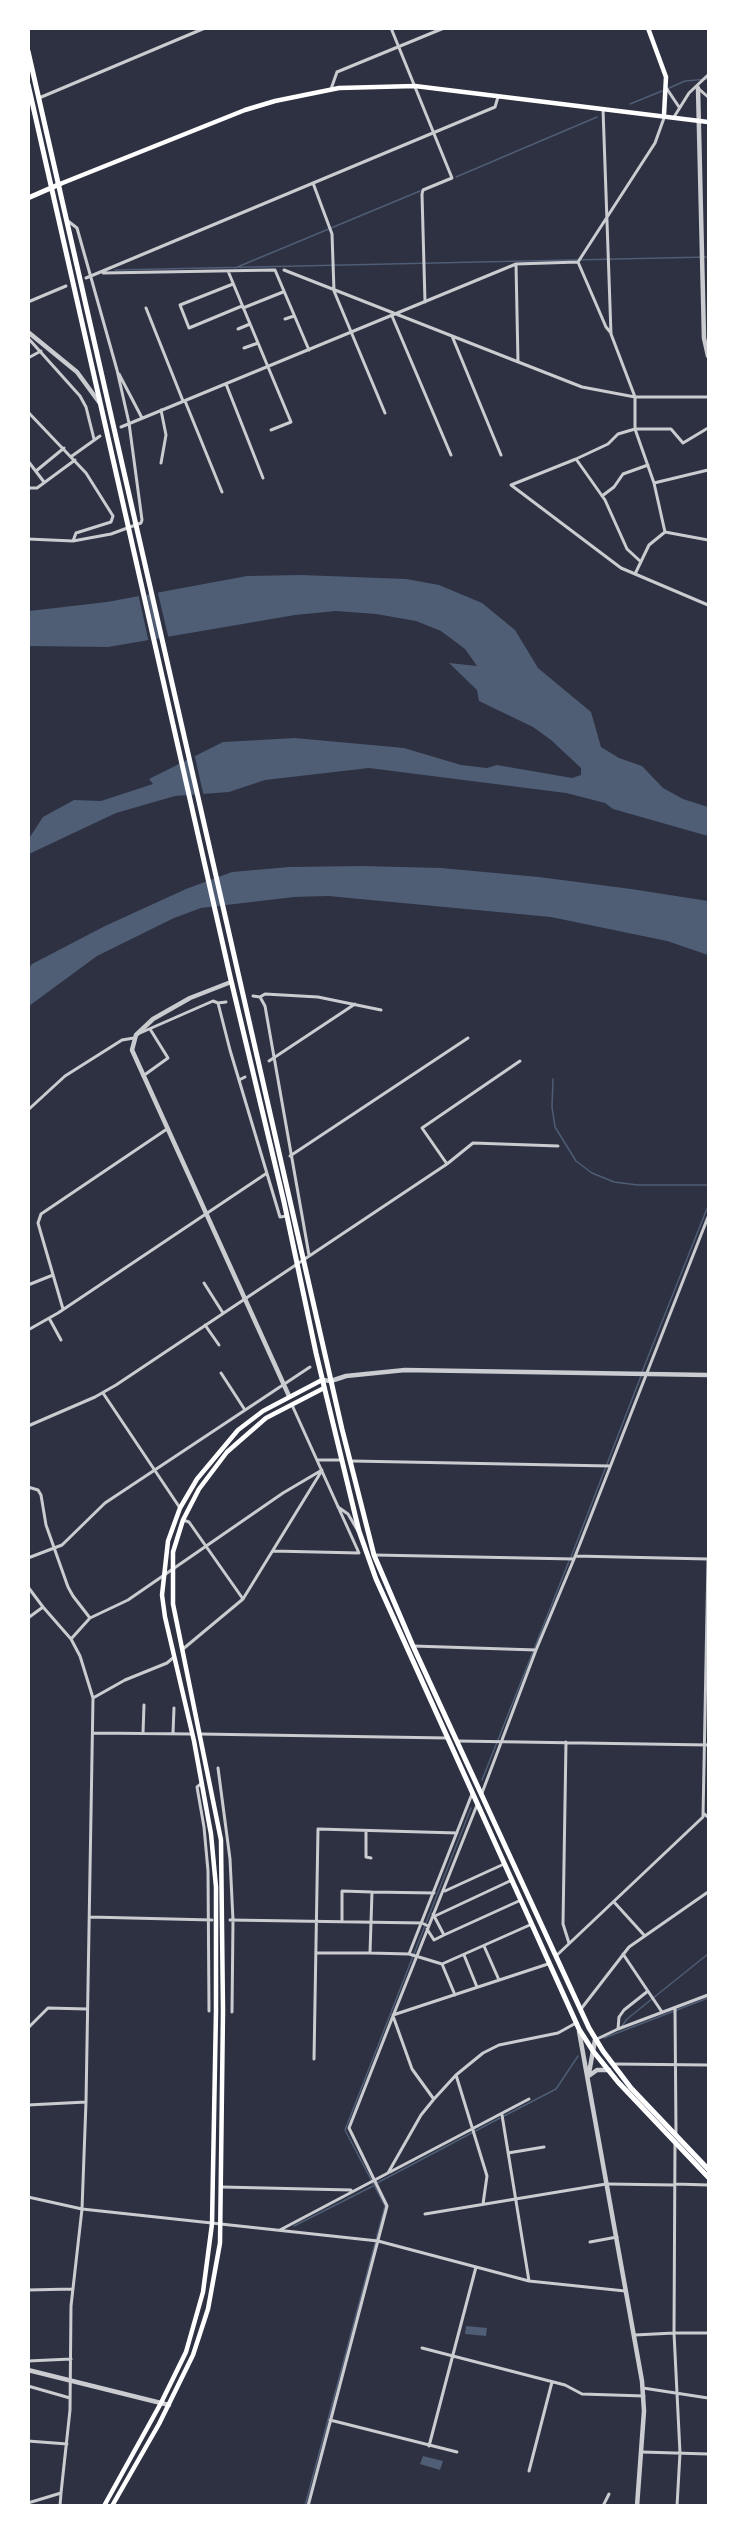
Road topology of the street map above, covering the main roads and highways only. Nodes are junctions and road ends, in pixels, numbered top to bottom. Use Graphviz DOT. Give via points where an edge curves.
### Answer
graph roads {
  1 [pos="648,28"];
  2 [pos="28,51"];
  3 [pos="28,84"];
  4 [pos="30,102"];
  5 [pos="664,116"];
  6 [pos="708,122"];
  7 [pos="60,184"];
  8 [pos="52,188"];
  9 [pos="28,198"];
  10 [pos="322,1380"];
  11 [pos="324,1388"];
  12 [pos="610,2067"];
  13 [pos="708,2169"];
  14 [pos="708,2177"];
  15 [pos="104,2505"];
  16 [pos="112,2505"];
  1 -- 5 [label="main road" via="660,56 667,89"];
  2 -- 7 [label="main road"];
  3 -- 4 [label="main road"];
  4 -- 8 [label="main road"];
  5 -- 6 [label="main road"];
  5 -- 7 [label="main road" via="415,86 331,89 244,110"];
  7 -- 8 [label="main road"];
  7 -- 12 [label="main road" via="307,1257 331,1382 374,1555 580,2010"];
  8 -- 9 [label="main road"];
  8 -- 10 [label="main road"];
  10 -- 11 [label="main road"];
  10 -- 15 [label="main road" via="263,1411 238,1430 197,1479 180,1508 168,1541 162,1595 202,1784 216,1887 212,2224 203,2292 191,2338 161,2403"];
  11 -- 12 [label="main road" via="359,1531 376,1580 578,2026 593,2051"];
  11 -- 16 [label="main road" via="253,1427 227,1452 199,1489 173,1552 173,1604 220,1840 221,2225 208,2309 193,2355"];
  12 -- 13 [label="main road"];
  12 -- 14 [label="main road"];
}
